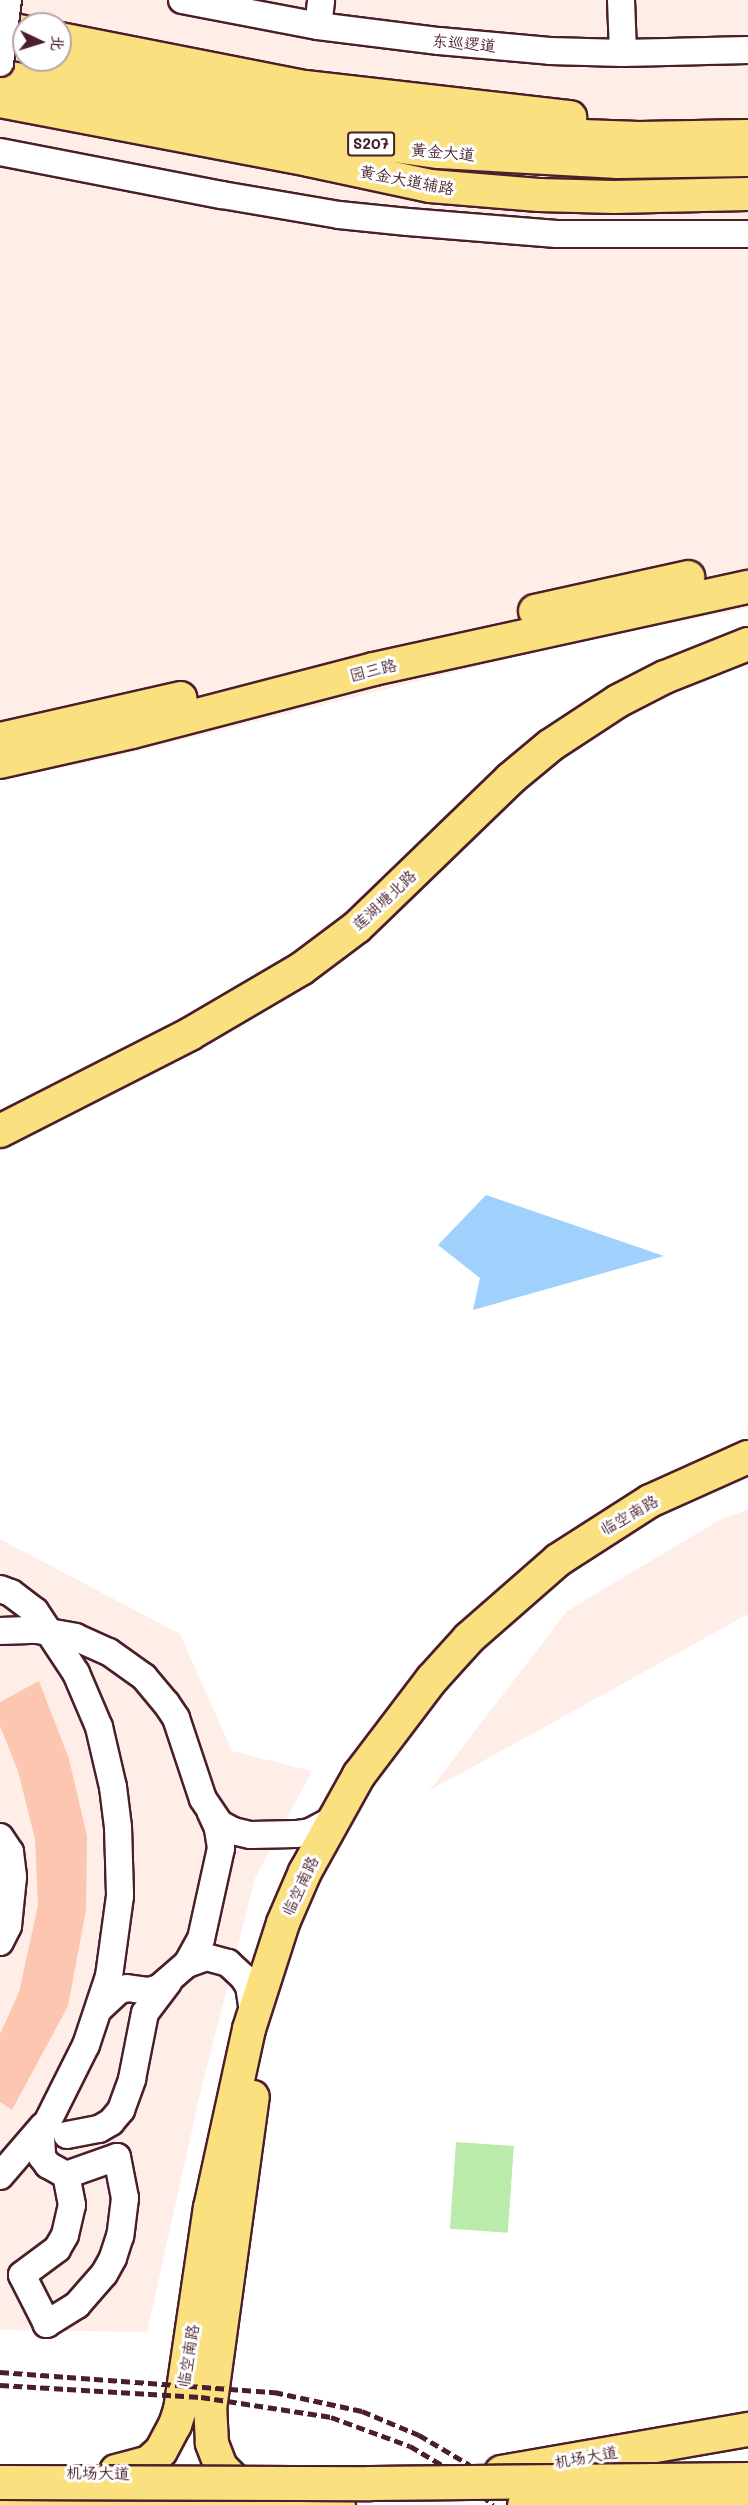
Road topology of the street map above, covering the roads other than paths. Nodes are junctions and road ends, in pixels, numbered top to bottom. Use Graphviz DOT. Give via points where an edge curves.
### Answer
graph roads {
  1 [pos="8,0"];
  2 [pos="182,0"];
  3 [pos="321,0"];
  4 [pos="621,0"];
  5 [pos="318,26"];
  6 [pos="72,41"];
  7 [pos="748,50"];
  8 [pos="623,53"];
  9 [pos="0,63"];
  10 [pos="72,66"];
  11 [pos="0,76"];
  12 [pos="0,101"];
  13 [pos="748,117"];
  14 [pos="748,136"];
  15 [pos="0,152"];
  16 [pos="748,160"];
  17 [pos="748,194"];
  18 [pos="748,234"];
  19 [pos="748,565"];
  20 [pos="748,587"];
  21 [pos="748,644"];
  22 [pos="748,664"];
  23 [pos="0,739"];
  24 [pos="0,762"];
  25 [pos="0,1131"];
  26 [pos="0,1151"];
  27 [pos="748,1457"];
  28 [pos="748,1480"];
  29 [pos="0,1589"];
  30 [pos="42,1621"];
  31 [pos="0,1631"];
  32 [pos="211,1812"];
  33 [pos="333,1820"];
  34 [pos="0,1837"];
  35 [pos="0,1860"];
  36 [pos="0,1904"];
  37 [pos="0,1942"];
  38 [pos="187,1964"];
  39 [pos="168,1982"];
  40 [pos="99,2009"];
  41 [pos="253,2012"];
  42 [pos="57,2128"];
  43 [pos="57,2170"];
  44 [pos="3,2173"];
  45 [pos="748,2429"];
  46 [pos="748,2468"];
  47 [pos="116,2471"];
  48 [pos="0,2474"];
  49 [pos="490,2474"];
  50 [pos="748,2479"];
  51 [pos="0,2481"];
  52 [pos="236,2482"];
  53 [pos="526,2490"];
  54 [pos="0,2502"];
  55 [pos="748,2504"];
  56 [pos="338,2505"];
  57 [pos="568,2505"];
  1 -- 9 [label="street, bridge"];
  2 -- 5 [label="street, 东巡逻道"];
  3 -- 5 [label="street"];
  4 -- 8 [label="street"];
  5 -- 8 [label="street, 东巡逻道" via="550,51"];
  6 -- 13 [label="main road" via="305,87 378,97 577,118"];
  7 -- 8 [label="street, 东巡逻道"];
  10 -- 14 [label="main road, 黄金大道 / S207" via="389,124 468,132 639,138"];
  11 -- 16 [label="main road, 黄金大道 / S207" via="287,131 439,152 618,162"];
  12 -- 17 [label="main road, 黄金大道辅路" via="429,186 592,197"];
  15 -- 18 [label="street" via="245,199 408,222 557,234"];
  19 -- 23 [label="main road, 园三路" via="398,642"];
  20 -- 24 [label="main road, 园三路" via="374,669"];
  21 -- 25 [label="main road, 莲湖塘北路" via="665,677 618,701 551,745 494,794 357,927 301,969 190,1034"];
  22 -- 26 [label="main road, 莲湖塘北路" via="673,694 578,749 527,789 379,930 312,984 197,1050"];
  27 -- 33 [label="main road, 临空南路" via="650,1501 603,1529 507,1603 432,1678 359,1774"];
  28 -- 52 [label="main road, 临空南路" via="704,1497 632,1535 546,1595 498,1637 394,1759 323,1881 294,1949 270,2024 252,2103 210,2409 212,2443 221,2467"];
  29 -- 30 [label="street" via="11,1593"];
  30 -- 31 [label="street"];
  30 -- 32 [label="street" via="110,1652 156,1689 176,1718 195,1778"];
  30 -- 40 [label="street" via="76,1673 99,1727 114,1797 120,1896 116,1942"];
  32 -- 33 [label="street" via="226,1828 251,1835 310,1832"];
  32 -- 38 [label="street" via="220,1848 201,1940"];
  33 -- 41 [label="main road, 临空南路" via="283,1923"];
  34 -- 37 [label="street" via="10,1852 13,1877 8,1926"];
  35 -- 36 [label="street"];
  38 -- 39 [label="street"];
  38 -- 41 [label="street" via="206,1957 228,1963 249,1986"];
  39 -- 40 [label="street" via="149,1991 117,1991"];
  39 -- 42 [label="street" via="145,2013 132,2079 121,2110 99,2129"];
  40 -- 42 [label="street"];
  41 -- 47 [label="main road, 临空南路" via="210,2208 180,2410 161,2451 139,2467"];
  42 -- 43 [label="street" via="40,2147 42,2157"];
  42 -- 44 [label="street"];
  43 -- 43 [label="street" via="72,2205 65,2235 57,2249 22,2275 47,2324 77,2305 104,2274 117,2247 124,2216 124,2180 117,2157"];
  43 -- 44 [label="street" via="22,2163"];
  45 -- 49 [label="highway, 机场大道"];
  46 -- 53 [label="highway"];
  47 -- 48 [label="highway, 机场大道"];
  47 -- 52 [label="highway, 机场大道"];
  49 -- 52 [label="highway, 机场大道" via="374,2488"];
  49 -- 53 [label="highway"];
  50 -- 51 [label="highway, 机场大道, bridge"];
  53 -- 55 [label="highway, bridge"];
  53 -- 57 [label="highway"];
  54 -- 56 [label="highway, 机场大道"];
}
